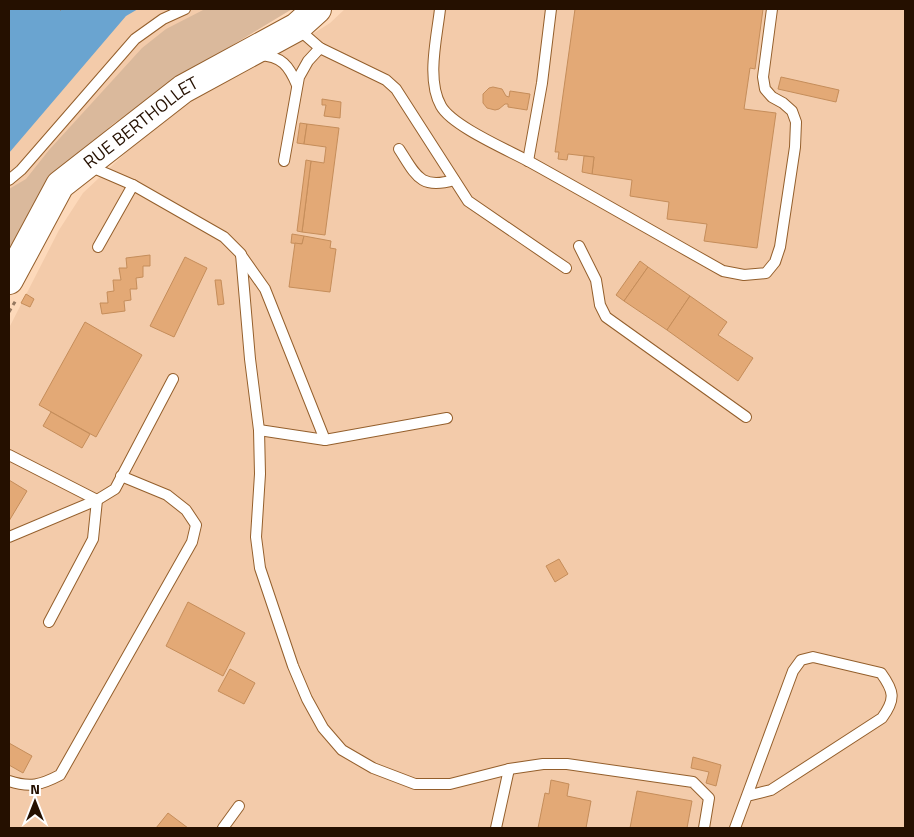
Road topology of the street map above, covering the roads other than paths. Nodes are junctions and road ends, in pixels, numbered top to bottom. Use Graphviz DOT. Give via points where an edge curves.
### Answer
graph roads {
  1 [pos="184,9"];
  2 [pos="317,9"];
  3 [pos="440,9"];
  4 [pos="551,9"];
  5 [pos="772,9"];
  6 [pos="297,28"];
  7 [pos="320,48"];
  8 [pos="246,55"];
  9 [pos="297,86"];
  10 [pos="399,149"];
  11 [pos="284,161"];
  12 [pos="528,161"];
  13 [pos="85,164"];
  14 [pos="9,180"];
  15 [pos="454,180"];
  16 [pos="133,185"];
  17 [pos="580,246"];
  18 [pos="98,247"];
  19 [pos="241,254"];
  20 [pos="566,268"];
  21 [pos="9,280"];
  22 [pos="173,379"];
  23 [pos="746,416"];
  24 [pos="447,418"];
  25 [pos="259,430"];
  26 [pos="325,440"];
  27 [pos="9,455"];
  28 [pos="121,476"];
  29 [pos="97,500"];
  30 [pos="9,537"];
  31 [pos="49,622"];
  32 [pos="510,769"];
  33 [pos="9,782"];
  34 [pos="746,796"];
  35 [pos="240,806"];
  36 [pos="224,828"];
  37 [pos="496,828"];
  38 [pos="704,828"];
  39 [pos="734,828"];
  1 -- 14 [label="lane" via="163,19 136,39"];
  2 -- 6 [label="main road, RUE BERTHOLLET"];
  3 -- 12 [label="lane" via="433,70 435,93 441,107 454,122"];
  4 -- 12 [label="lane"];
  5 -- 12 [label="lane" via="763,77 765,89 792,111 796,122 780,247 775,262 766,273 744,275 723,271"];
  6 -- 7 [label="lane"];
  6 -- 8 [label="main road, RUE BERTHOLLET"];
  7 -- 9 [label="lane" via="308,61"];
  7 -- 15 [label="lane" via="386,80 396,89"];
  8 -- 9 [label="lane" via="270,56 284,62"];
  8 -- 13 [label="main road, RUE BERTHOLLET" via="183,89"];
  9 -- 11 [label="lane"];
  10 -- 15 [label="lane" via="419,178 432,184"];
  13 -- 16 [label="lane"];
  13 -- 21 [label="main road, RUE BERTHOLLET" via="60,185"];
  15 -- 20 [label="lane" via="468,201"];
  16 -- 18 [label="lane"];
  16 -- 19 [label="lane" via="224,237"];
  17 -- 23 [label="lane" via="596,280 600,306 606,317"];
  19 -- 25 [label="lane"];
  19 -- 26 [label="lane" via="265,289"];
  22 -- 28 [label="lane"];
  24 -- 26 [label="lane"];
  25 -- 26 [label="lane"];
  25 -- 32 [label="lane" via="256,537 260,568 293,666 323,728 342,750 373,768 415,784 450,784"];
  27 -- 29 [label="lane"];
  28 -- 29 [label="lane" via="114,489"];
  28 -- 33 [label="lane" via="166,495 186,510 196,525 192,542 60,775 43,784 23,786"];
  29 -- 30 [label="lane"];
  29 -- 31 [label="lane" via="92,539"];
  32 -- 37 [label="lane"];
  32 -- 38 [label="lane" via="567,764 693,782 709,798"];
  34 -- 34 [label="lane" via="771,790 882,718 891,706 891,688 881,672 813,657 801,660 793,670"];
  34 -- 39 [label="lane"];
  35 -- 36 [label="lane"];
}
